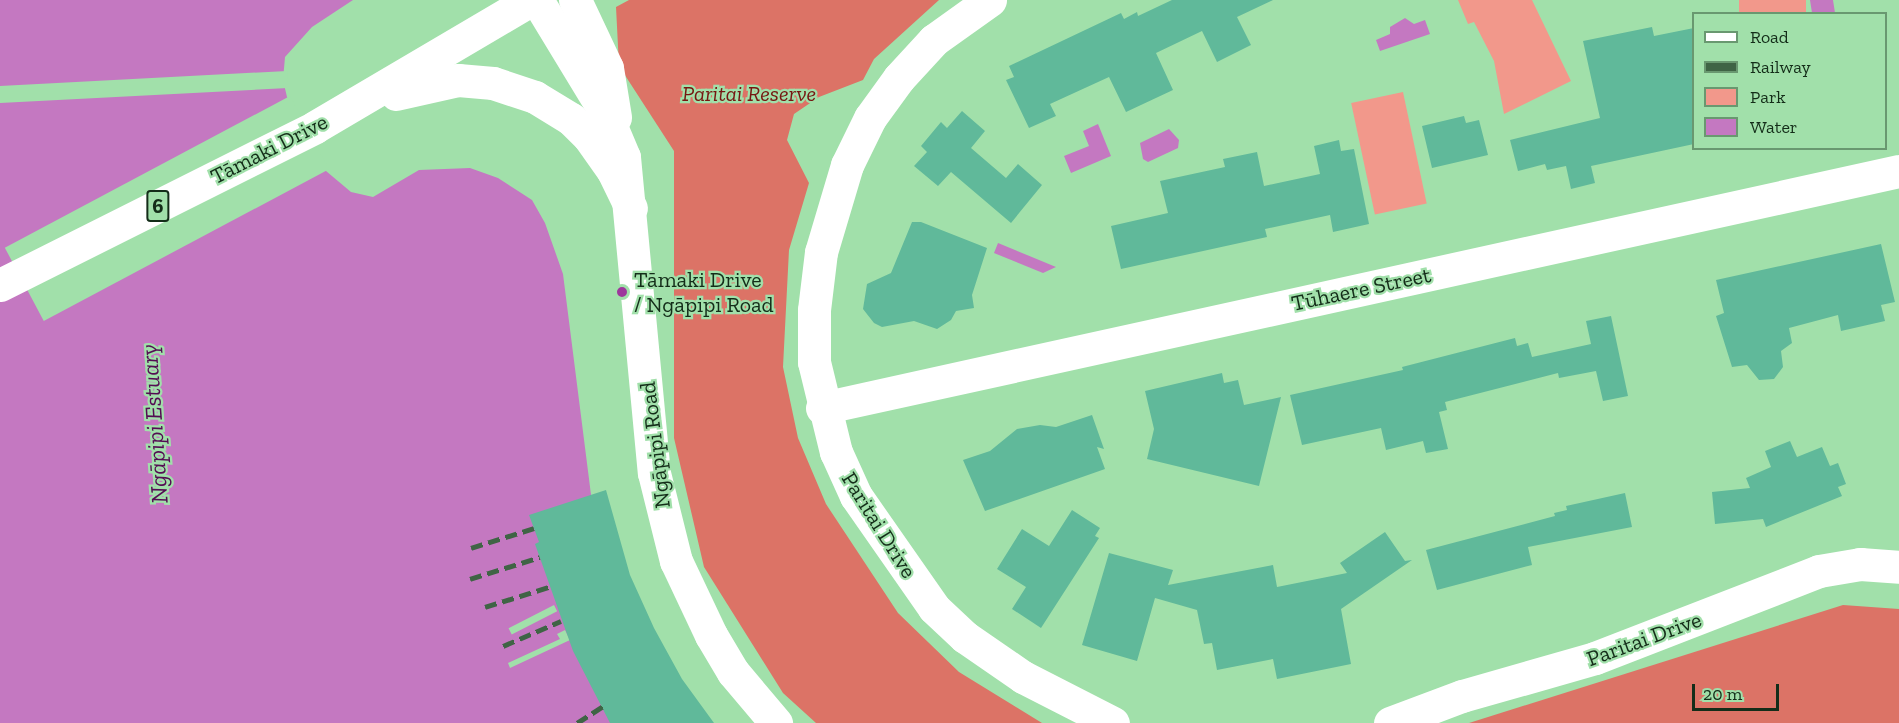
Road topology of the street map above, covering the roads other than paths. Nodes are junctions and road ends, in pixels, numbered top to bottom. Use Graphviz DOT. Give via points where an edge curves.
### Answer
graph roads {
  1 [pos="531,0"];
  2 [pos="537,0"];
  3 [pos="575,0"];
  4 [pos="990,0"];
  5 [pos="364,100"];
  6 [pos="618,137"];
  7 [pos="1899,171"];
  8 [pos="631,208"];
  9 [pos="0,285"];
  10 [pos="822,408"];
  11 [pos="1899,567"];
  12 [pos="776,723"];
  13 [pos="1113,723"];
  14 [pos="1390,723"];
  1 -- 5 [label="street, Tāmaki Drive / 6"];
  2 -- 6 [label="street, Ngāpipi Road"];
  3 -- 6 [label="street, Ngāpipi Road / 6" via="607,69"];
  4 -- 10 [label="street, Paritai Drive" via="934,40 899,78 870,118 847,165 816,279 813,340"];
  5 -- 8 [label="street, 6" via="458,80 522,91 571,120 589,137 613,171"];
  5 -- 9 [label="street, Tāmaki Drive / 6"];
  6 -- 8 [label="street, Ngāpipi Road / 6"];
  7 -- 10 [label="street, Tūhaere Street"];
  8 -- 12 [label="street, Ngāpipi Road / 6" via="654,472 666,525 689,593 711,635 733,672"];
  10 -- 13 [label="street, Paritai Drive" via="856,496 934,608 965,637 1023,677"];
  11 -- 14 [label="street, Paritai Drive" via="1860,564 1820,571 1595,658 1462,696"];
}
